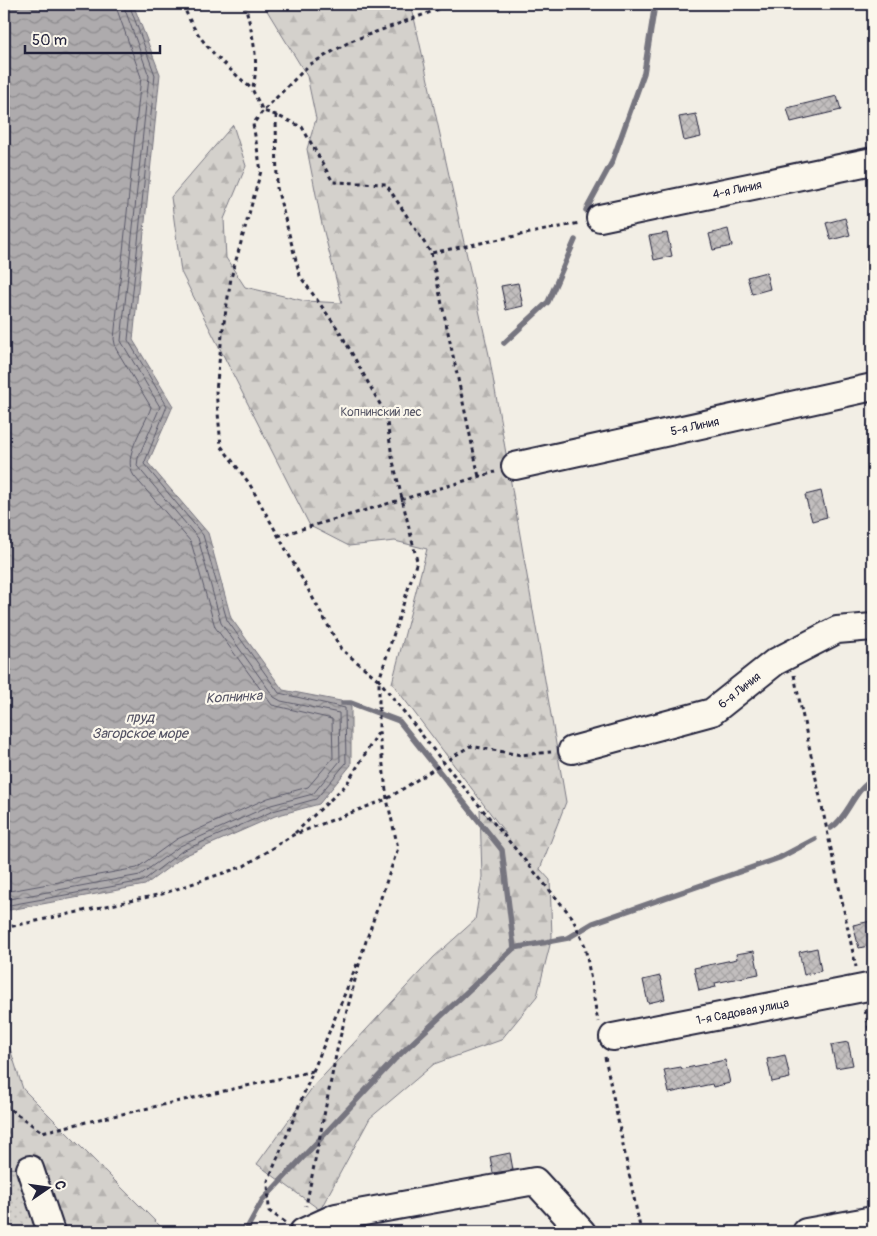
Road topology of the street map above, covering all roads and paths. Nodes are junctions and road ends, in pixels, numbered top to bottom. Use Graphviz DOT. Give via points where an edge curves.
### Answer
graph roads {
  1 [pos="183,4"];
  2 [pos="245,4"];
  3 [pos="453,4"];
  4 [pos="252,89"];
  5 [pos="263,111"];
  6 [pos="276,115"];
  7 [pos="873,161"];
  8 [pos="600,218"];
  9 [pos="563,226"];
  10 [pos="431,253"];
  11 [pos="873,387"];
  12 [pos="515,466"];
  13 [pos="479,477"];
  14 [pos="402,499"];
  15 [pos="278,536"];
  16 [pos="873,627"];
  17 [pos="790,654"];
  18 [pos="379,680"];
  19 [pos="379,732"];
  20 [pos="572,750"];
  21 [pos="442,763"];
  22 [pos="387,799"];
  23 [pos="293,835"];
  24 [pos="4,928"];
  25 [pos="362,953"];
  26 [pos="867,987"];
  27 [pos="605,1038"];
  28 [pos="873,1048"];
  29 [pos="313,1071"];
  30 [pos="4,1105"];
  31 [pos="30,1169"];
  32 [pos="269,1211"];
  33 [pos="873,1220"];
  34 [pos="303,1223"];
  35 [pos="51,1232"];
  36 [pos="582,1232"];
  37 [pos="641,1232"];
  38 [pos="806,1232"];
  1 -- 4 [label="path" via="189,22 211,53"];
  2 -- 4 [label="path" via="256,76"];
  3 -- 5 [label="path" via="351,41 309,65"];
  4 -- 5 [label="path"];
  5 -- 6 [label="path"];
  5 -- 15 [label="path" via="253,124 261,171 231,278 216,391 221,446 249,483"];
  6 -- 10 [label="path" via="302,128 333,182 386,184"];
  6 -- 14 [label="path" via="278,188 300,276 340,332 386,415"];
  7 -- 8 [label="street, 4-я Линия"];
  9 -- 10 [label="path"];
  10 -- 13 [label="path"];
  11 -- 12 [label="street, 5-я Линия"];
  12 -- 13 [label="path"];
  13 -- 14 [label="path"];
  14 -- 15 [label="path"];
  14 -- 18 [label="path" via="417,561"];
  15 -- 18 [label="path" via="341,649"];
  16 -- 17 [label="street, 6-я Линия" via="837,630"];
  17 -- 20 [label="street, 6-я Линия" via="775,662 712,712"];
  17 -- 26 [label="path"];
  18 -- 19 [label="path"];
  18 -- 21 [label="path"];
  19 -- 22 [label="path"];
  19 -- 23 [label="path" via="346,785"];
  20 -- 21 [label="path" via="521,755 470,746"];
  21 -- 22 [label="path"];
  21 -- 27 [label="path" via="572,916 585,946"];
  22 -- 23 [label="path"];
  22 -- 25 [label="path" via="398,848"];
  23 -- 24 [label="path" via="244,866 162,894"];
  25 -- 29 [label="path"];
  25 -- 34 [label="path" via="338,1045"];
  26 -- 27 [label="street, 1-я Садовая улица"];
  26 -- 28 [label="path"];
  27 -- 37 [label="path"];
  29 -- 30 [label="path" via="42,1132"];
  29 -- 32 [label="path" via="268,1181"];
  31 -- 35 [label="street"];
  33 -- 38 [label="street"];
  34 -- 36 [label="street" via="534,1181"];
}
